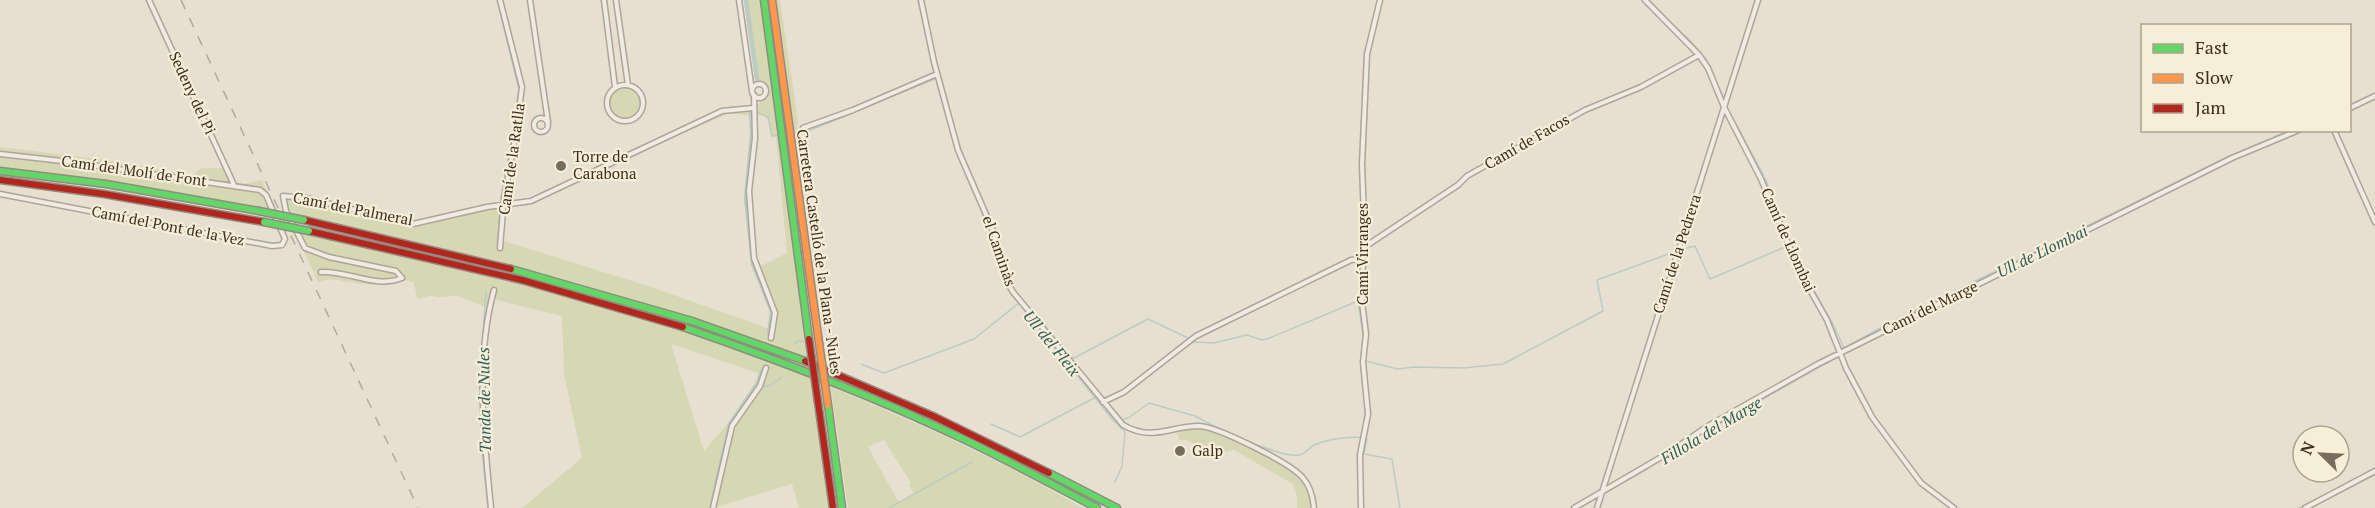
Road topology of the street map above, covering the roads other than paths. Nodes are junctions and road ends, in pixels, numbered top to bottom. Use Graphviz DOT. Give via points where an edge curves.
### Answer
graph roads {
  1 [pos="149,0"];
  2 [pos="500,0"];
  3 [pos="530,0"];
  4 [pos="604,0"];
  5 [pos="616,0"];
  6 [pos="739,0"];
  7 [pos="764,0"];
  8 [pos="772,0"];
  9 [pos="921,0"];
  10 [pos="1380,0"];
  11 [pos="1645,0"];
  12 [pos="1758,0"];
  13 [pos="1699,55"];
  14 [pos="749,74"];
  15 [pos="937,74"];
  16 [pos="628,85"];
  17 [pos="757,85"];
  18 [pos="615,87"];
  19 [pos="753,93"];
  20 [pos="2375,96"];
  21 [pos="761,98"];
  22 [pos="544,105"];
  23 [pos="1724,107"];
  24 [pos="2351,107"];
  25 [pos="753,108"];
  26 [pos="540,118"];
  27 [pos="548,122"];
  28 [pos="803,128"];
  29 [pos="2294,132"];
  30 [pos="2335,132"];
  31 [pos="0,154"];
  32 [pos="0,171"];
  33 [pos="0,180"];
  34 [pos="234,185"];
  35 [pos="0,194"];
  36 [pos="266,195"];
  37 [pos="504,206"];
  38 [pos="2375,222"];
  39 [pos="1365,247"];
  40 [pos="500,248"];
  41 [pos="1363,259"];
  42 [pos="321,272"];
  43 [pos="494,290"];
  44 [pos="771,338"];
  45 [pos="1841,352"];
  46 [pos="766,368"];
  47 [pos="1103,402"];
  48 [pos="2375,471"];
  49 [pos="1602,491"];
  50 [pos="491,508"];
  51 [pos="713,508"];
  52 [pos="833,508"];
  53 [pos="842,508"];
  54 [pos="1097,508"];
  55 [pos="1117,508"];
  56 [pos="1314,508"];
  57 [pos="1361,508"];
  58 [pos="1574,508"];
  59 [pos="1597,508"];
  60 [pos="1954,508"];
  61 [pos="2305,508"];
  1 -- 34 [label="street, Sedeny del Pi"];
  2 -- 37 [label="street, Camí de la Ratlla" via="522,87"];
  3 -- 22 [label="street"];
  4 -- 18 [label="street"];
  5 -- 16 [label="street"];
  6 -- 14 [label="street"];
  7 -- 52 [label="main road, Carretera Castelló de la Plana - Nules, bridge"];
  8 -- 53 [label="main road, Carretera Castelló de la Plana - Nules, bridge"];
  9 -- 15 [label="street, el Caminàs"];
  10 -- 39 [label="street, Camí Virranges" via="1367,54 1362,164"];
  11 -- 13 [label="street, Camí de Llombai"];
  12 -- 23 [label="street, Camí de la Pedrera"];
  13 -- 23 [label="street, Camí de Llombai"];
  13 -- 39 [label="street, Camí de Facos" via="1641,87 1585,110 1467,176"];
  14 -- 17 [label="street"];
  14 -- 19 [label="street"];
  15 -- 28 [label="street"];
  15 -- 47 [label="street, el Caminàs" via="958,150 994,233 1007,282"];
  16 -- 18 [label="street"];
  16 -- 18 [label="street" via="638,91 642,100 637,116 626,120 615,118 608,108 608,97"];
  17 -- 19 [label="street"];
  17 -- 21 [label="street" via="765,89"];
  19 -- 21 [label="street"];
  19 -- 25 [label="street"];
  20 -- 24 [label="street"];
  21 -- 25 [label="street"];
  22 -- 26 [label="street"];
  22 -- 27 [label="street"];
  23 -- 45 [label="street, Camí de Llombai"];
  23 -- 49 [label="street, Camí de la Pedrera"];
  25 -- 37 [label="street, Camí del Palmeral" via="722,111 531,201"];
  25 -- 44 [label="street" via="755,138 749,191 754,258 775,313"];
  26 -- 27 [label="street"];
  26 -- 27 [label="street" via="533,124 536,130 546,130"];
  29 -- 45 [label="street, Camí del Marge" via="2232,158"];
  30 -- 38 [label="street"];
  31 -- 34 [label="street, Camí del Molí de Font"];
  32 -- 55 [label="main road, bridge" via="106,184 304,220 540,275 641,304 808,363 945,420"];
  33 -- 54 [label="main road, bridge" via="104,194 309,231 402,251 647,316 862,394"];
  34 -- 36 [label="street, Camí del Molí de Font"];
  35 -- 36 [label="street, Camí del Pont de la Vez" via="282,245 285,239"];
  37 -- 40 [label="street, Camí de la Ratlla"];
  37 -- 42 [label="street, Camí del Palmeral" via="413,224 283,196 286,211 305,248 396,271 402,278 387,282"];
  39 -- 41 [label="street, Camí Virranges"];
  41 -- 47 [label="street" via="1351,260 1196,336 1125,392"];
  41 -- 57 [label="street, Camí Virranges" via="1363,362 1368,414 1360,455"];
  43 -- 50 [label="street" via="489,305 484,377"];
  45 -- 49 [label="street, Camí del Marge"];
  45 -- 60 [label="street, Camí de Llombai" via="1872,417 1921,483"];
  46 -- 51 [label="street" via="760,386 732,426"];
  47 -- 56 [label="street, el Caminàs" via="1123,425 1139,432 1159,434 1201,426 1263,452 1301,476 1312,495"];
  48 -- 61 [label="street"];
  49 -- 58 [label="street, Camí del Marge"];
  49 -- 59 [label="street, Camí de la Pedrera"];
}
